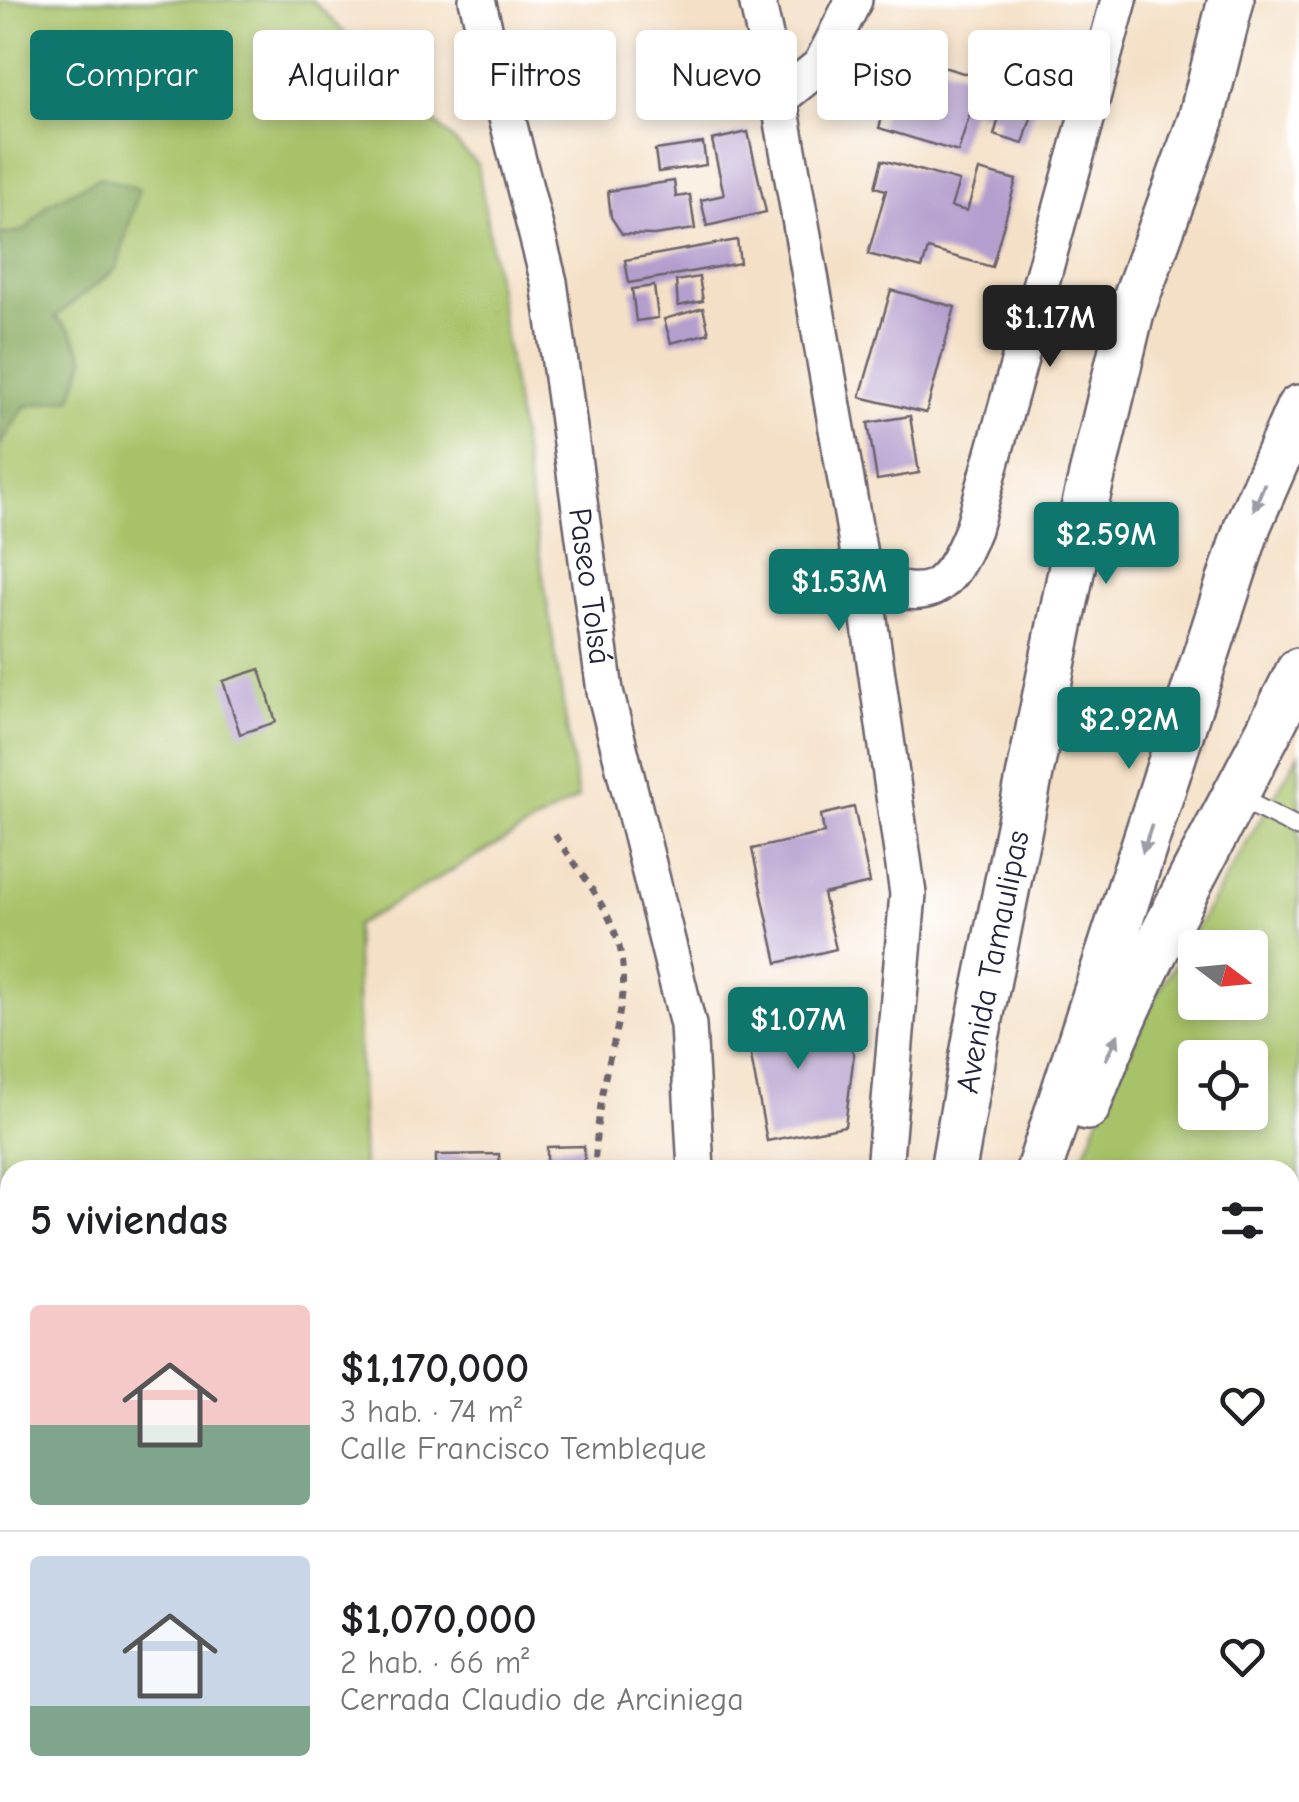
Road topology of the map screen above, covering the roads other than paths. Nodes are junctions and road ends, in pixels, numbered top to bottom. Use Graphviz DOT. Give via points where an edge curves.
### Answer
graph roads {
  1 [pos="477,0"];
  2 [pos="757,0"];
  3 [pos="854,0"];
  4 [pos="1119,0"];
  5 [pos="1231,0"];
  6 [pos="764,30"];
  7 [pos="797,84"];
  8 [pos="783,120"];
  9 [pos="1292,420"];
  10 [pos="1299,482"];
  11 [pos="864,577"];
  12 [pos="1299,671"];
  13 [pos="1184,722"];
  14 [pos="1237,797"];
  15 [pos="1299,828"];
  16 [pos="695,1160"];
  17 [pos="885,1160"];
  18 [pos="955,1160"];
  19 [pos="1042,1160"];
  20 [pos="1068,1160"];
  1 -- 16 [label="street, Paseo Tolsá" via="549,282 604,691 688,1025"];
  2 -- 6 [label="street"];
  3 -- 7 [label="street" via="821,65"];
  4 -- 11 [label="street" via="961,559 940,586 919,592"];
  5 -- 18 [label="street, Avenida Tamaulipas" via="1201,120 1122,348"];
  8 -- 11 [label="street"];
  9 -- 10 [label="street"];
  9 -- 13 [label="street, one-way" via="1248,525"];
  11 -- 17 [label="street" via="908,894"];
  12 -- 14 [label="street"];
  13 -- 14 [label="street" via="1202,785 1209,794"];
  13 -- 19 [label="street, one-way"];
  14 -- 15 [label="lane"];
  20 -- 14 [label="street, one-way" via="1102,1068"];
}
